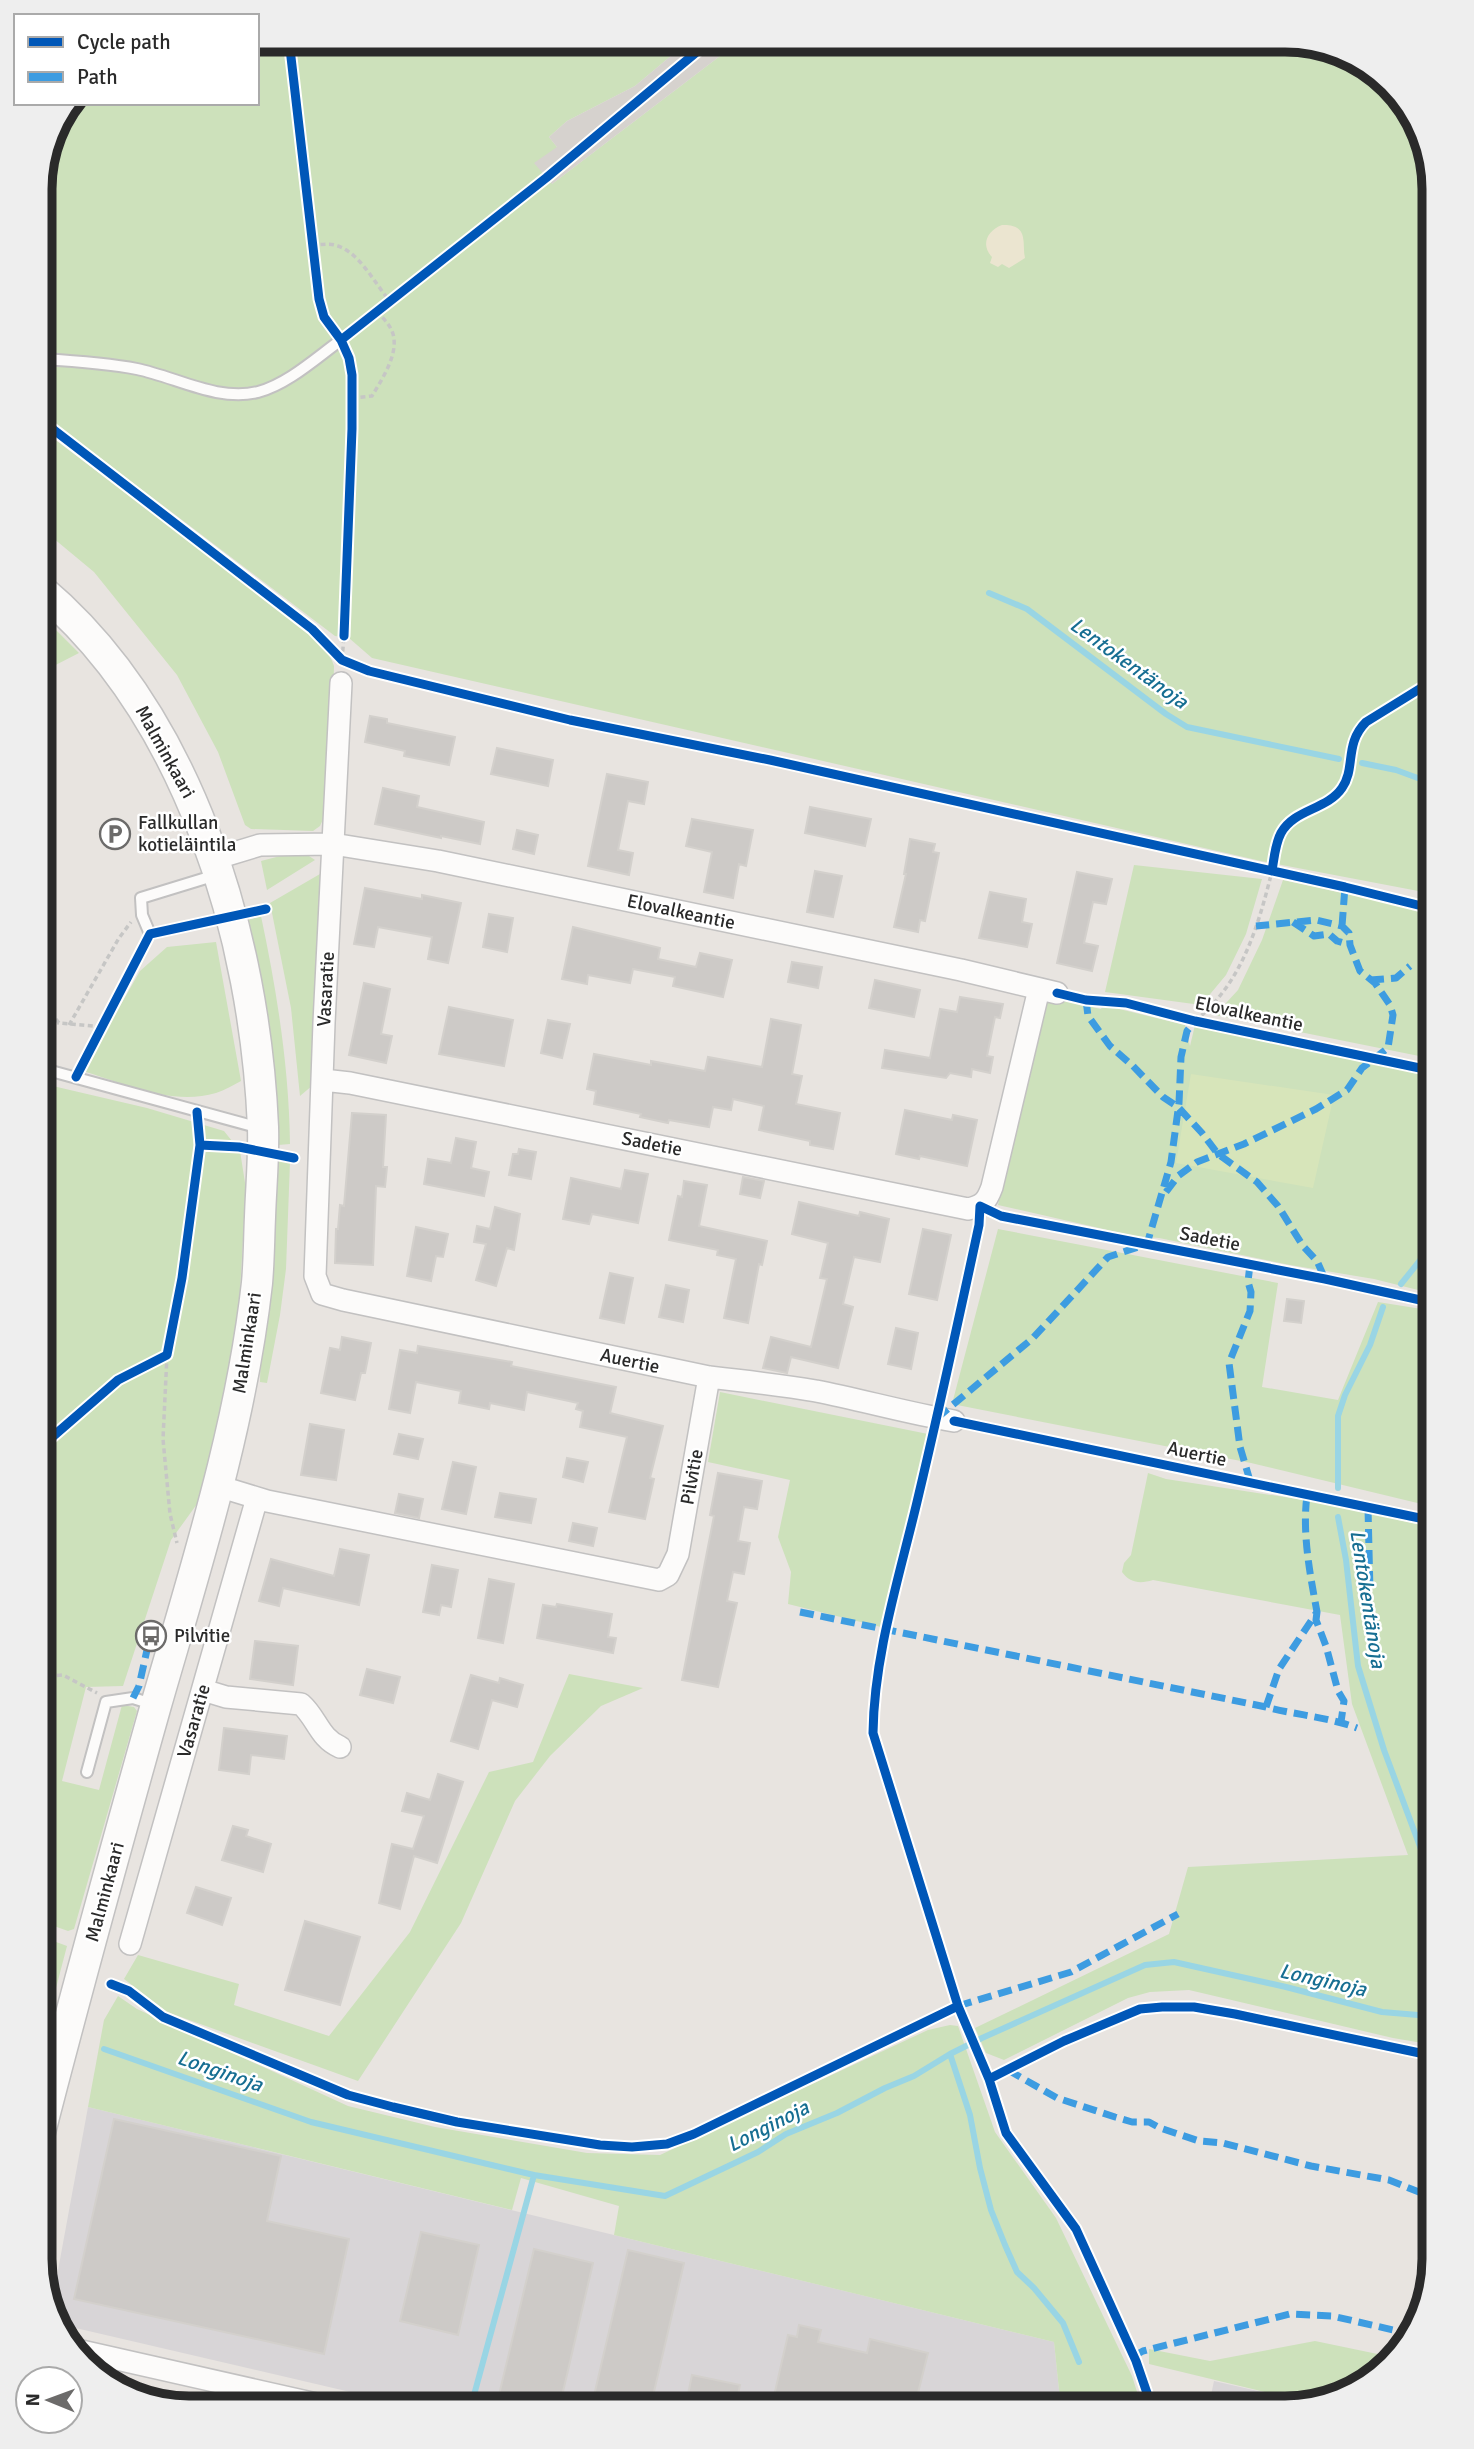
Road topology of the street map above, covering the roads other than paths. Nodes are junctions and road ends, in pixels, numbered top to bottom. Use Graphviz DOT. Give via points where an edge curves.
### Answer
graph roads {
  1 [pos="341,340"];
  2 [pos="53,360"];
  3 [pos="53,602"];
  4 [pos="347,674"];
  5 [pos="333,844"];
  6 [pos="216,867"];
  7 [pos="150,934"];
  8 [pos="1048,991"];
  9 [pos="53,1072"];
  10 [pos="323,1080"];
  11 [pos="263,1128"];
  12 [pos="322,1294"];
  13 [pos="709,1377"];
  14 [pos="954,1421"];
  15 [pos="218,1486"];
  16 [pos="257,1498"];
  17 [pos="203,1690"];
  18 [pos="156,1705"];
  19 [pos="341,1747"];
  20 [pos="86,1772"];
  21 [pos="130,1944"];
  22 [pos="52,2088"];
  23 [pos="87,2351"];
  24 [pos="278,2396"];
  1 -- 2 [label="lane" via="285,379 240,394 134,368"];
  3 -- 6 [label="main road, Malminkaari" via="104,654 147,715 185,782"];
  4 -- 5 [label="street, Vasaratie"];
  5 -- 6 [label="street, Elovalkeantie" via="260,845"];
  5 -- 8 [label="street, Elovalkeantie" via="438,861"];
  5 -- 10 [label="street, Vasaratie"];
  6 -- 7 [label="lane" via="141,898"];
  6 -- 11 [label="main road, Malminkaari" via="247,993"];
  8 -- 10 [label="street, Sadetie" via="992,1187 981,1206 968,1209"];
  9 -- 11 [label="lane"];
  10 -- 12 [label="street, Vasaratie" via="315,1276"];
  11 -- 15 [label="main road, Malminkaari" via="257,1281 240,1390"];
  12 -- 13 [label="street, Auertie"];
  13 -- 14 [label="street, Auertie" via="819,1392"];
  13 -- 16 [label="street, Pilvitie" via="678,1554 668,1575 659,1580"];
  15 -- 16 [label="street, Pilvitie"];
  15 -- 18 [label="main road, Malminkaari"];
  16 -- 17 [label="street, Vasaratie"];
  17 -- 19 [label="street" via="226,1697 301,1704 330,1743"];
  17 -- 21 [label="street, Vasaratie"];
  18 -- 20 [label="lane" via="133,1698 106,1702"];
  18 -- 22 [label="main road, Malminkaari"];
  23 -- 24 [label="street"];
}
